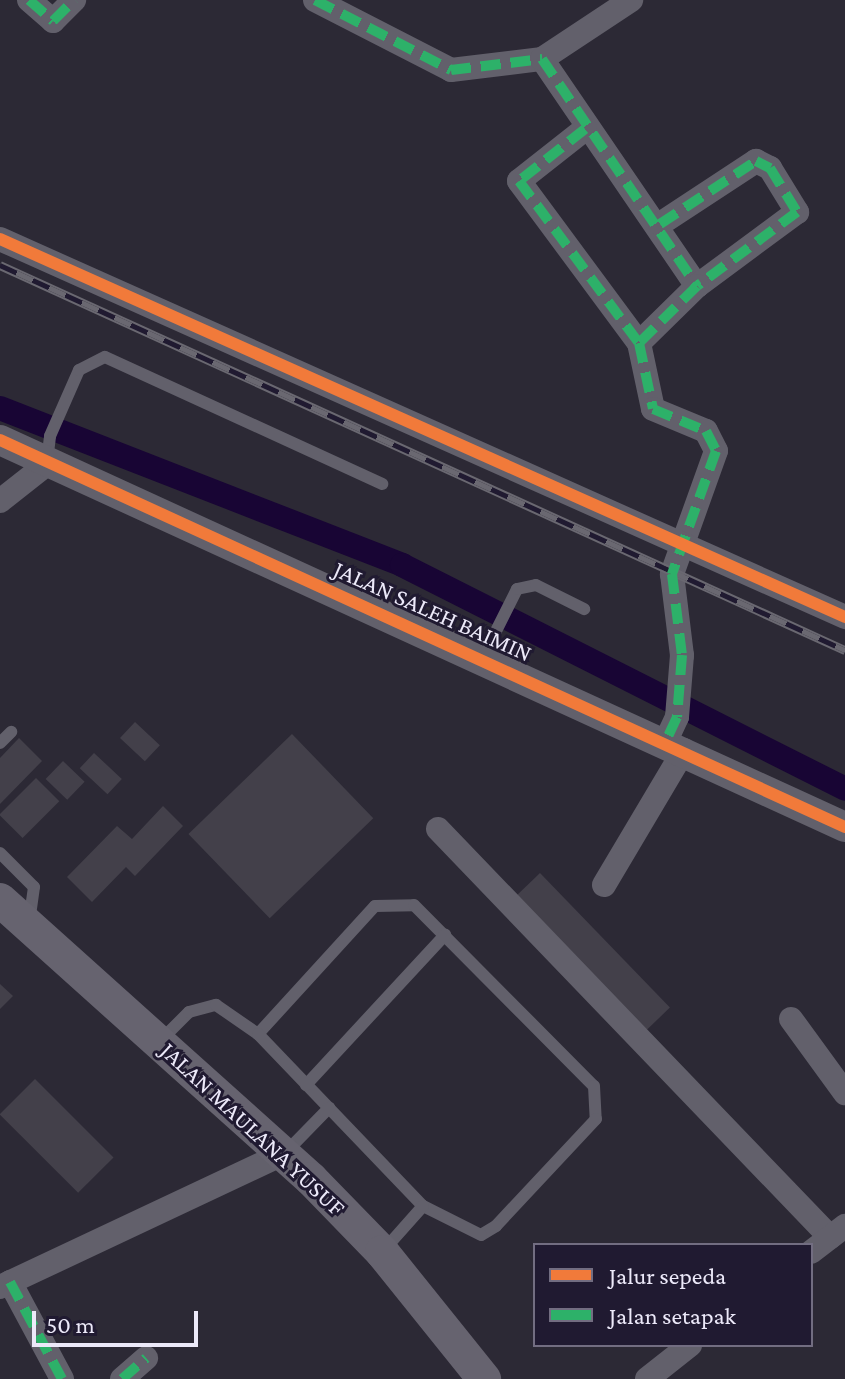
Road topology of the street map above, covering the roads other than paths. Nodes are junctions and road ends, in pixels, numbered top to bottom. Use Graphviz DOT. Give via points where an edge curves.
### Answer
graph roads {
  1 [pos="29,0"];
  2 [pos="74,0"];
  3 [pos="315,0"];
  4 [pos="631,0"];
  5 [pos="542,59"];
  6 [pos="585,129"];
  7 [pos="660,224"];
  8 [pos="0,239"];
  9 [pos="697,286"];
  10 [pos="639,343"];
  11 [pos="0,440"];
  12 [pos="48,450"];
  13 [pos="382,484"];
  14 [pos="0,501"];
  15 [pos="681,545"];
  16 [pos="584,609"];
  17 [pos="845,617"];
  18 [pos="489,644"];
  19 [pos="11,732"];
  20 [pos="676,736"];
  21 [pos="0,743"];
  22 [pos="845,827"];
  23 [pos="438,829"];
  24 [pos="0,853"];
  25 [pos="604,885"];
  26 [pos="0,900"];
  27 [pos="28,924"];
  28 [pos="445,935"];
  29 [pos="791,1019"];
  30 [pos="258,1034"];
  31 [pos="160,1041"];
  32 [pos="306,1085"];
  33 [pos="845,1093"];
  34 [pos="329,1108"];
  35 [pos="285,1153"];
  36 [pos="423,1206"];
  37 [pos="829,1238"];
  38 [pos="382,1252"];
  39 [pos="5,1284"];
  40 [pos="687,1347"];
  41 [pos="146,1358"];
  42 [pos="480,1377"];
  43 [pos="62,1379"];
  44 [pos="122,1379"];
  45 [pos="647,1379"];
  1 -- 2 [label="street" via="53,21"];
  3 -- 5 [label="street" via="451,70"];
  4 -- 5 [label="street"];
  5 -- 6 [label="street"];
  6 -- 7 [label="street"];
  6 -- 10 [label="street" via="519,181"];
  7 -- 9 [label="street"];
  7 -- 9 [label="street" via="756,161 770,168 792,203 795,219"];
  8 -- 15 [label="street"];
  9 -- 10 [label="street"];
  10 -- 15 [label="street" via="653,409 706,431 716,451"];
  11 -- 12 [label="street, JALAN SALEH BAIMIN"];
  12 -- 13 [label="lane" via="79,370 96,359 118,360"];
  12 -- 14 [label="street"];
  12 -- 18 [label="street, JALAN SALEH BAIMIN"];
  15 -- 17 [label="street"];
  15 -- 20 [label="street" via="672,574 682,655"];
  16 -- 18 [label="lane" via="536,585 517,589"];
  18 -- 20 [label="street, JALAN SALEH BAIMIN"];
  19 -- 21 [label="lane"];
  20 -- 22 [label="street, JALAN SALEH BAIMIN"];
  20 -- 25 [label="street"];
  23 -- 37 [label="street"];
  24 -- 27 [label="lane" via="34,887"];
  26 -- 27 [label="main road, JALAN MAULANA YUSUF"];
  27 -- 31 [label="main road, JALAN MAULANA YUSUF"];
  28 -- 30 [label="lane" via="414,905 375,906"];
  28 -- 32 [label="lane"];
  28 -- 36 [label="lane" via="594,1086 599,1102 596,1119 496,1226 481,1235"];
  29 -- 33 [label="street"];
  30 -- 31 [label="lane" via="216,1005 189,1012"];
  30 -- 32 [label="lane"];
  31 -- 35 [label="main road, JALAN MAULANA YUSUF"];
  32 -- 34 [label="lane"];
  34 -- 35 [label="lane"];
  34 -- 36 [label="lane"];
  35 -- 38 [label="main road, JALAN MAULANA YUSUF"];
  35 -- 39 [label="street"];
  36 -- 38 [label="lane"];
  38 -- 42 [label="main road, JALAN MAULANA YUSUF"];
  39 -- 43 [label="street"];
  40 -- 45 [label="street"];
  41 -- 44 [label="street"];
}
